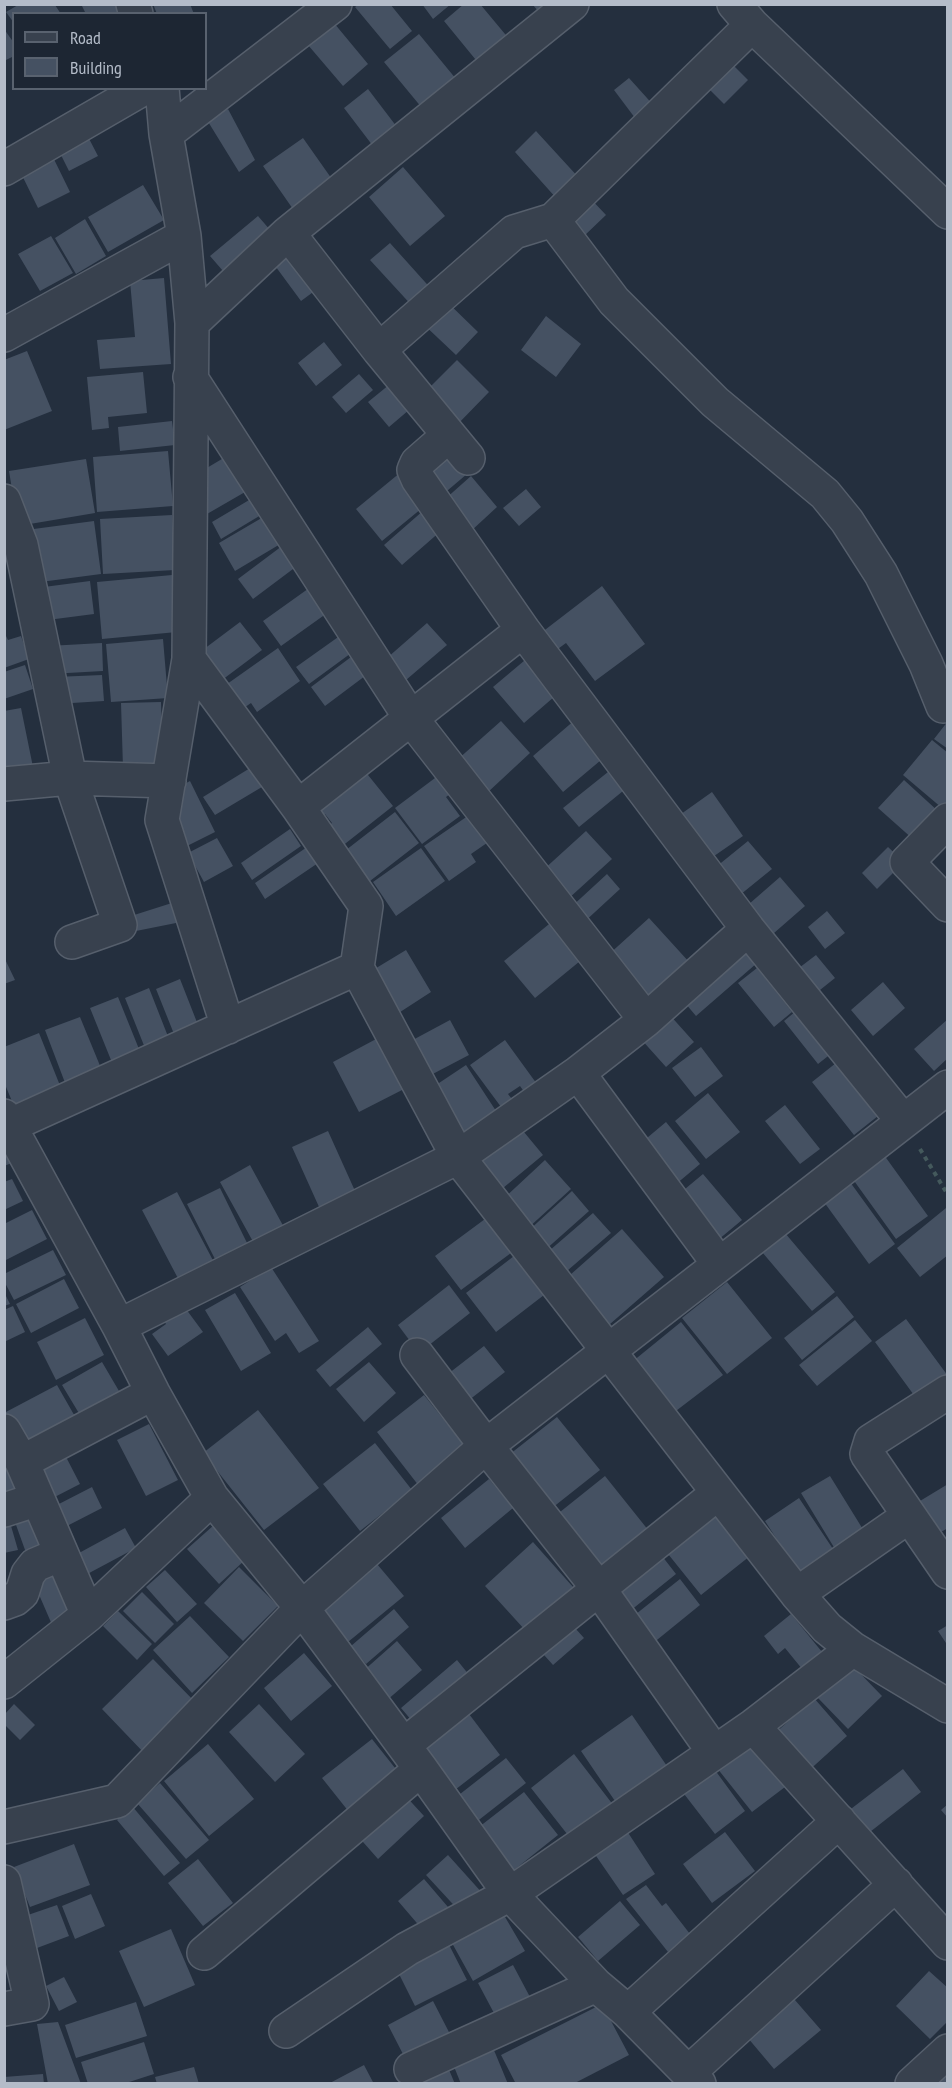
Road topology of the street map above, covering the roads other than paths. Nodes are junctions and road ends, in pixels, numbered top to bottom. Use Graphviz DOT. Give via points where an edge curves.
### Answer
graph roads {
  1 [pos="335,4"];
  2 [pos="572,4"];
  3 [pos="743,15"];
  4 [pos="141,90"];
  5 [pos="162,90"];
  6 [pos="166,134"];
  7 [pos="4,169"];
  8 [pos="948,212"];
  9 [pos="553,220"];
  10 [pos="288,233"];
  11 [pos="184,236"];
  12 [pos="192,323"];
  13 [pos="4,335"];
  14 [pos="379,350"];
  15 [pos="190,377"];
  16 [pos="4,501"];
  17 [pos="523,630"];
  18 [pos="189,659"];
  19 [pos="943,706"];
  20 [pos="410,717"];
  21 [pos="69,777"];
  22 [pos="169,781"];
  23 [pos="4,784"];
  24 [pos="298,807"];
  25 [pos="948,820"];
  26 [pos="948,905"];
  27 [pos="748,929"];
  28 [pos="72,942"];
  29 [pos="357,969"];
  30 [pos="646,1020"];
  31 [pos="228,1028"];
  32 [pos="578,1073"];
  33 [pos="948,1088"];
  34 [pos="903,1121"];
  35 [pos="6,1123"];
  36 [pos="458,1157"];
  37 [pos="719,1264"];
  38 [pos="119,1326"];
  39 [pos="608,1351"];
  40 [pos="417,1355"];
  41 [pos="948,1392"];
  42 [pos="153,1393"];
  43 [pos="9,1441"];
  44 [pos="486,1446"];
  45 [pos="718,1493"];
  46 [pos="212,1498"];
  47 [pos="38,1499"];
  48 [pos="4,1510"];
  49 [pos="909,1516"];
  50 [pos="61,1554"];
  51 [pos="948,1572"];
  52 [pos="600,1589"];
  53 [pos="797,1594"];
  54 [pos="4,1603"];
  55 [pos="302,1608"];
  56 [pos="88,1615"];
  57 [pos="853,1648"];
  58 [pos="4,1682"];
  59 [pos="948,1706"];
  60 [pos="753,1726"];
  61 [pos="714,1752"];
  62 [pos="412,1757"];
  63 [pos="839,1821"];
  64 [pos="4,1827"];
  65 [pos="4,1882"];
  66 [pos="896,1884"];
  67 [pos="510,1894"];
  68 [pos="948,1943"];
  69 [pos="204,1953"];
  70 [pos="596,1985"];
  71 [pos="4,2009"];
  72 [pos="627,2012"];
  73 [pos="286,2031"];
  74 [pos="948,2051"];
  75 [pos="411,2069"];
  76 [pos="693,2078"];
  77 [pos="919,2081"];
  1 -- 6 [label="street"];
  2 -- 10 [label="street"];
  3 -- 8 [label="street"];
  3 -- 9 [label="street"];
  4 -- 7 [label="street"];
  5 -- 6 [label="street"];
  6 -- 11 [label="street"];
  9 -- 14 [label="street" via="514,232"];
  9 -- 19 [label="street" via="614,301 715,402 825,494 847,521 881,574"];
  10 -- 12 [label="street"];
  10 -- 14 [label="street"];
  11 -- 12 [label="street"];
  11 -- 13 [label="street"];
  12 -- 15 [label="street"];
  14 -- 17 [label="street" via="458,446 417,463 414,470"];
  15 -- 18 [label="street"];
  15 -- 20 [label="street"];
  16 -- 21 [label="street" via="21,545"];
  17 -- 20 [label="street"];
  17 -- 27 [label="street"];
  18 -- 22 [label="street"];
  18 -- 24 [label="street"];
  20 -- 24 [label="street"];
  20 -- 30 [label="street"];
  21 -- 22 [label="street"];
  21 -- 23 [label="street"];
  21 -- 28 [label="street" via="120,925"];
  22 -- 31 [label="street" via="162,820"];
  24 -- 29 [label="street" via="366,906"];
  25 -- 26 [label="street" via="907,862"];
  27 -- 30 [label="street"];
  27 -- 34 [label="street"];
  29 -- 31 [label="street"];
  29 -- 36 [label="street"];
  30 -- 32 [label="street"];
  31 -- 35 [label="street"];
  32 -- 36 [label="street"];
  32 -- 37 [label="street"];
  33 -- 34 [label="street"];
  34 -- 37 [label="street"];
  35 -- 38 [label="street"];
  36 -- 38 [label="street"];
  36 -- 39 [label="street"];
  37 -- 39 [label="street"];
  38 -- 42 [label="street"];
  39 -- 44 [label="street"];
  39 -- 45 [label="street"];
  40 -- 44 [label="street"];
  41 -- 49 [label="street" via="879,1435 868,1448 870,1459"];
  42 -- 43 [label="street"];
  42 -- 46 [label="street"];
  43 -- 47 [label="street"];
  44 -- 52 [label="street"];
  44 -- 55 [label="street"];
  45 -- 52 [label="street"];
  45 -- 53 [label="street"];
  46 -- 55 [label="street"];
  46 -- 56 [label="street"];
  47 -- 48 [label="street"];
  47 -- 50 [label="street"];
  49 -- 51 [label="street"];
  49 -- 53 [label="street"];
  50 -- 54 [label="street" via="35,1564 22,1593"];
  50 -- 56 [label="street"];
  52 -- 61 [label="street"];
  52 -- 62 [label="street"];
  53 -- 57 [label="street" via="827,1628"];
  55 -- 62 [label="street"];
  55 -- 64 [label="street" via="117,1801"];
  56 -- 58 [label="street"];
  57 -- 59 [label="street"];
  57 -- 60 [label="street"];
  60 -- 61 [label="street"];
  60 -- 63 [label="street"];
  61 -- 67 [label="street"];
  62 -- 67 [label="street"];
  62 -- 69 [label="street"];
  63 -- 66 [label="street"];
  63 -- 72 [label="street"];
  65 -- 71 [label="street" via="32,2004"];
  66 -- 68 [label="street"];
  66 -- 76 [label="street"];
  67 -- 70 [label="street"];
  67 -- 73 [label="street" via="407,1950"];
  70 -- 72 [label="street"];
  70 -- 75 [label="street"];
  72 -- 76 [label="street"];
  74 -- 77 [label="street"];
}
